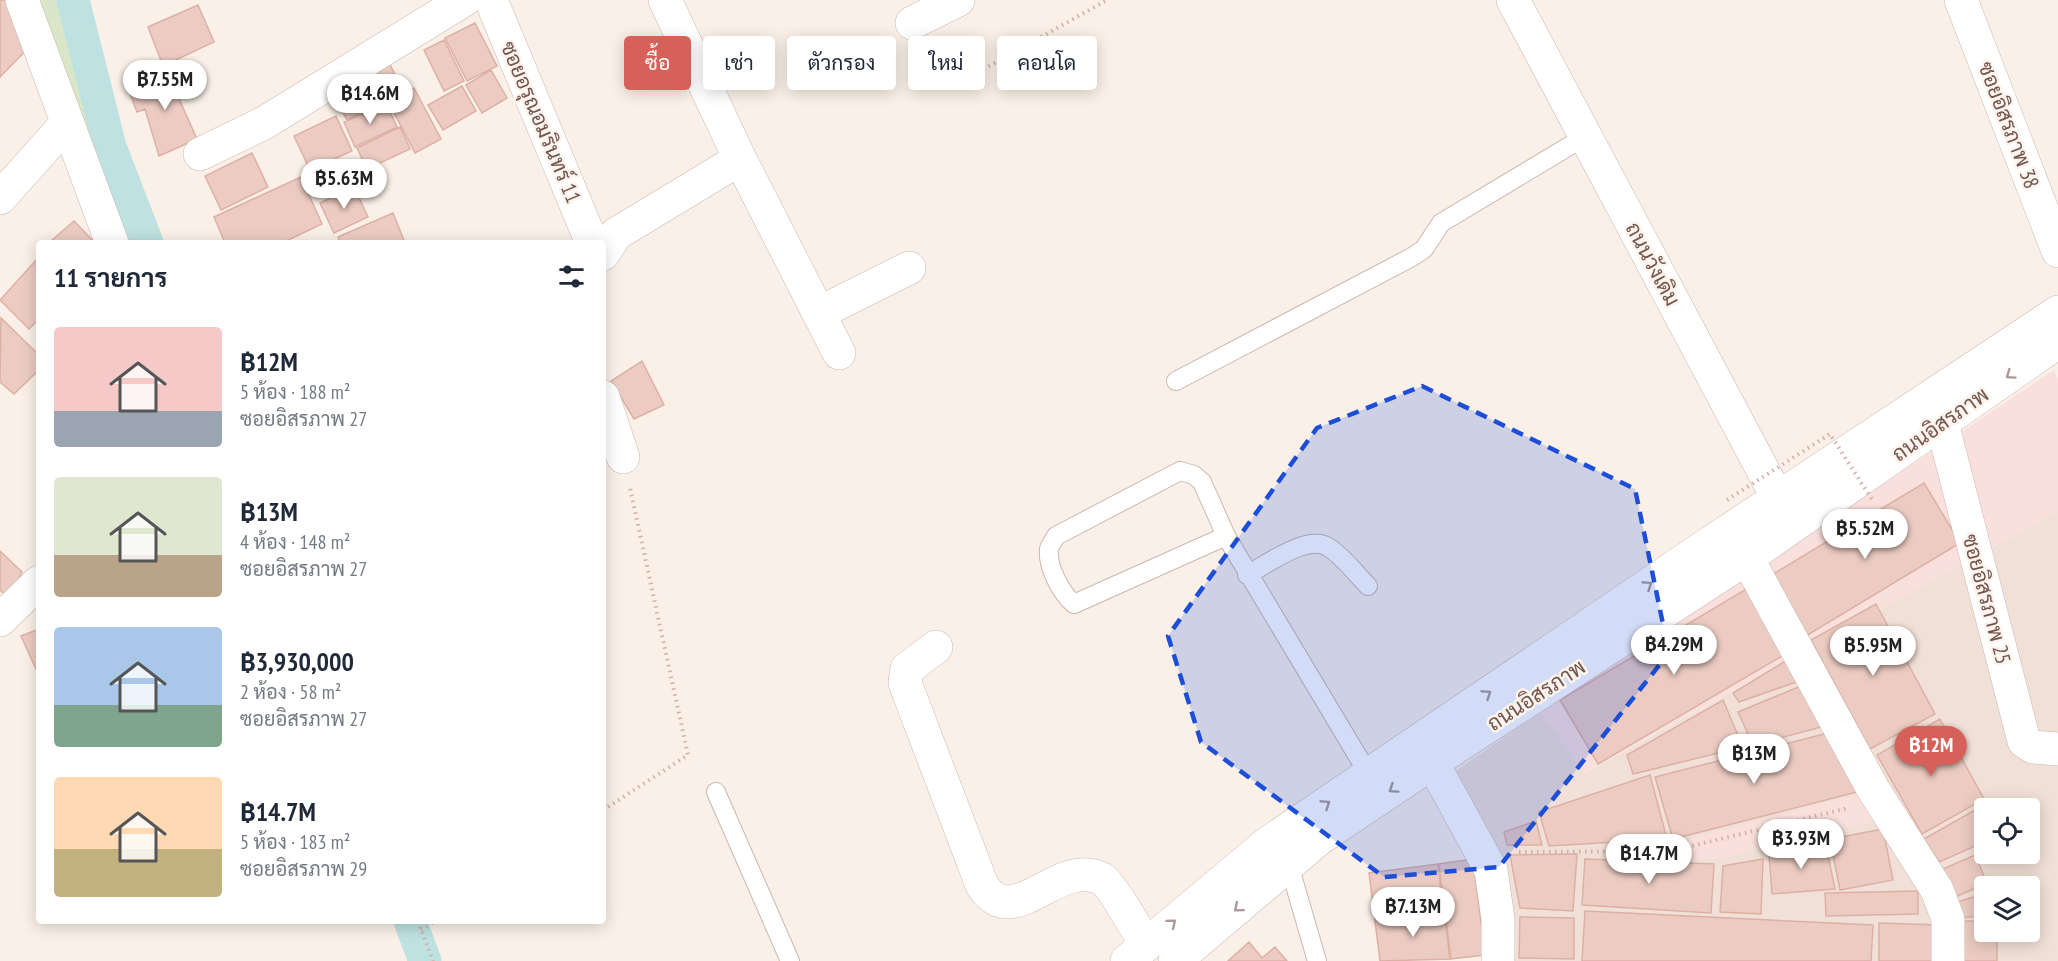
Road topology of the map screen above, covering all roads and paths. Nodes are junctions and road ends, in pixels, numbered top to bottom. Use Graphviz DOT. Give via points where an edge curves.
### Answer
graph roads {
  1 [pos="22,0"];
  2 [pos="464,0"];
  3 [pos="491,0"];
  4 [pos="665,0"];
  5 [pos="958,0"];
  6 [pos="1107,0"];
  7 [pos="1513,0"];
  8 [pos="1961,0"];
  9 [pos="912,23"];
  10 [pos="985,68"];
  11 [pos="67,123"];
  12 [pos="1586,136"];
  13 [pos="200,154"];
  14 [pos="740,159"];
  15 [pos="0,198"];
  16 [pos="111,240"];
  17 [pos="591,240"];
  18 [pos="606,249"];
  19 [pos="2058,251"];
  20 [pos="909,268"];
  21 [pos="2058,312"];
  22 [pos="819,313"];
  23 [pos="2058,342"];
  24 [pos="839,352"];
  25 [pos="1176,381"];
  26 [pos="606,406"];
  27 [pos="1942,423"];
  28 [pos="623,457"];
  29 [pos="1777,498"];
  30 [pos="1727,500"];
  31 [pos="1874,501"];
  32 [pos="1793,527"];
  33 [pos="1226,536"];
  34 [pos="1747,558"];
  35 [pos="1247,575"];
  36 [pos="36,585"];
  37 [pos="1368,586"];
  38 [pos="0,620"];
  39 [pos="936,647"];
  40 [pos="2058,749"];
  41 [pos="1426,751"];
  42 [pos="1369,774"];
  43 [pos="716,792"];
  44 [pos="1880,800"];
  45 [pos="606,808"];
  46 [pos="1482,852"];
  47 [pos="1289,865"];
  48 [pos="419,924"];
  49 [pos="430,924"];
  50 [pos="421,930"];
  51 [pos="1137,953"];
  52 [pos="433,961"];
  53 [pos="790,961"];
  54 [pos="1175,961"];
  55 [pos="1317,961"];
  56 [pos="1498,961"];
  57 [pos="1948,961"];
  1 -- 11 [label="street"];
  2 -- 13 [label="street" via="264,123"];
  3 -- 17 [label="street, ซอยอรุณอมรินทร์ 11"];
  4 -- 14 [label="street"];
  5 -- 9 [label="street"];
  6 -- 10 [label="path"];
  7 -- 12 [label="street, ถนนวังเดิม"];
  8 -- 19 [label="street, ซอยอิสรภาพ 38"];
  11 -- 15 [label="street"];
  11 -- 16 [label="street"];
  12 -- 25 [label="lane" via="1441,223 1424,249 1412,257"];
  12 -- 29 [label="street, ถนนวังเดิม"];
  14 -- 18 [label="street" via="616,234"];
  14 -- 22 [label="street"];
  20 -- 22 [label="street"];
  21 -- 29 [label="street"];
  22 -- 24 [label="street"];
  23 -- 27 [label="street, ถนนอิสรภาพ, one-way"];
  26 -- 28 [label="street"];
  27 -- 32 [label="street, ถนนอิสรภาพ"];
  27 -- 40 [label="street, ซอยอิสรภาพ 25" via="2024,741 2033,747"];
  28 -- 45 [label="path" via="688,755"];
  29 -- 32 [label="street, ถนนวังเดิม"];
  41 -- 29 [label="street, one-way"];
  30 -- 31 [label="path, bridge" via="1830,434"];
  32 -- 34 [label="street, ถนนอิสรภาพ"];
  33 -- 33 [label="lane" via="1074,604 1063,595 1049,548 1056,536 1180,471 1202,482"];
  33 -- 35 [label="lane"];
  34 -- 41 [label="street, ถนนอิสรภาพ"];
  34 -- 44 [label="street"];
  35 -- 37 [label="lane" via="1301,546 1317,542 1329,547"];
  35 -- 42 [label="lane"];
  36 -- 38 [label="street"];
  39 -- 51 [label="street" via="907,669 905,683 989,896 1011,903 1068,875 1086,874 1105,880"];
  41 -- 42 [label="street"];
  41 -- 46 [label="street"];
  41 -- 47 [label="street, ถนนอิสรภาพ, one-way"];
  51 -- 42 [label="street, one-way" via="1268,843"];
  43 -- 53 [label="lane"];
  44 -- 46 [label="path" via="1671,851"];
  44 -- 57 [label="street" via="1937,890 1948,919"];
  46 -- 56 [label="street" via="1491,870 1498,919"];
  47 -- 54 [label="street, ถนนอิสรภาพ, one-way"];
  47 -- 55 [label="lane"];
  48 -- 50 [label="path"];
  49 -- 50 [label="path"];
  50 -- 52 [label="path"];
}
